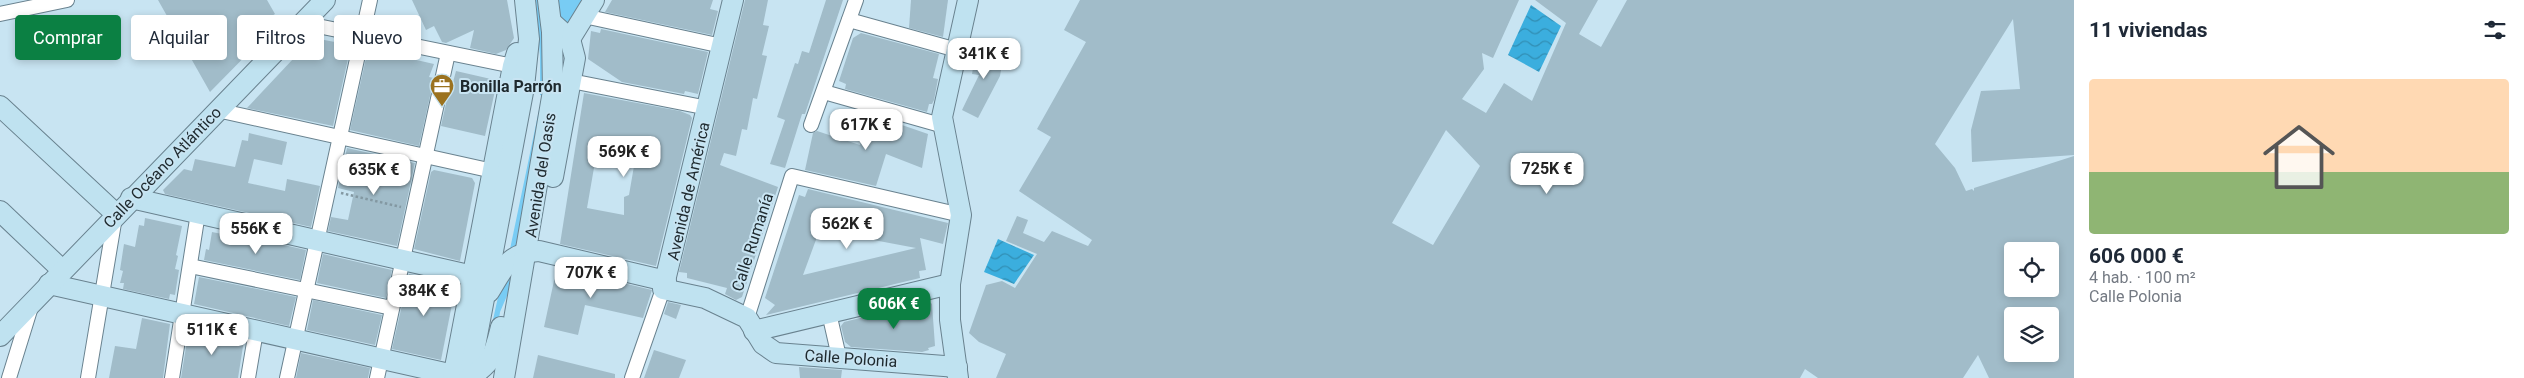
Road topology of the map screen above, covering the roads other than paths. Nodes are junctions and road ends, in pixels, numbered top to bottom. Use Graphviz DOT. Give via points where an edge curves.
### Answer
graph roads {
  1 [pos="67,0"];
  2 [pos="325,0"];
  3 [pos="370,0"];
  4 [pos="525,0"];
  5 [pos="548,0"];
  6 [pos="733,0"];
  7 [pos="856,0"];
  8 [pos="968,0"];
  9 [pos="589,8"];
  10 [pos="0,14"];
  11 [pos="311,15"];
  12 [pos="367,15"];
  13 [pos="849,20"];
  14 [pos="551,22"];
  15 [pos="528,23"];
  16 [pos="570,39"];
  17 [pos="722,46"];
  18 [pos="421,47"];
  19 [pos="957,50"];
  20 [pos="448,53"];
  21 [pos="266,60"];
  22 [pos="358,60"];
  23 [pos="513,66"];
  24 [pos="571,81"];
  25 [pos="554,91"];
  26 [pos="824,92"];
  27 [pos="0,106"];
  28 [pos="708,108"];
  29 [pos="217,110"];
  30 [pos="811,124"];
  31 [pos="944,126"];
  32 [pos="341,138"];
  33 [pos="425,158"];
  34 [pos="493,171"];
  35 [pos="131,198"];
  36 [pos="0,210"];
  37 [pos="198,213"];
  38 [pos="116,214"];
  39 [pos="961,215"];
  40 [pos="318,240"];
  41 [pos="533,251"];
  42 [pos="402,260"];
  43 [pos="190,266"];
  44 [pos="473,276"];
  45 [pos="55,277"];
  46 [pos="950,284"];
  47 [pos="665,285"];
  48 [pos="307,290"];
  49 [pos="103,297"];
  50 [pos="518,300"];
  51 [pos="32,302"];
  52 [pos="483,302"];
  53 [pos="392,308"];
  54 [pos="829,313"];
  55 [pos="182,314"];
  56 [pos="750,324"];
  57 [pos="256,331"];
  58 [pos="0,336"];
  59 [pos="296,340"];
  60 [pos="839,357"];
  61 [pos="379,368"];
  62 [pos="958,374"];
  63 [pos="462,377"];
  64 [pos="9,378"];
  65 [pos="88,378"];
  66 [pos="172,378"];
  67 [pos="248,378"];
  68 [pos="287,378"];
  69 [pos="504,378"];
  70 [pos="515,378"];
  71 [pos="632,378"];
  1 -- 10 [label="street"];
  2 -- 11 [label="street, Calle Océano Atlántico"];
  3 -- 12 [label="street"];
  4 -- 15 [label="street, Avenida del Oasis"];
  5 -- 14 [label="street, Avenida del Oasis"];
  6 -- 17 [label="street, Avenida de América"];
  7 -- 13 [label="street"];
  8 -- 19 [label="street"];
  9 -- 16 [label="street"];
  9 -- 17 [label="street"];
  13 -- 19 [label="street"];
  13 -- 26 [label="street"];
  14 -- 16 [label="street"];
  14 -- 25 [label="street, Avenida del Oasis"];
  15 -- 23 [label="street, Avenida del Oasis"];
  15 -- 52 [label="street, Avenida del Oasis" via="524,87"];
  16 -- 24 [label="street, Avenida del Oasis" via="575,58"];
  17 -- 28 [label="street, Avenida de América"];
  18 -- 20 [label="street"];
  19 -- 31 [label="street" via="942,117"];
  20 -- 23 [label="street"];
  20 -- 33 [label="street"];
  21 -- 29 [label="street, Calle Océano Atlántico"];
  22 -- 32 [label="street"];
  23 -- 34 [label="street, Avenida del Oasis"];
  24 -- 25 [label="street"];
  24 -- 28 [label="street"];
  24 -- 41 [label="street, Avenida del Oasis"];
  25 -- 41 [label="street, Avenida del Oasis"];
  26 -- 30 [label="street"];
  26 -- 31 [label="street"];
  27 -- 38 [label="street"];
  28 -- 47 [label="street, Avenida de América"];
  29 -- 32 [label="street"];
  29 -- 35 [label="street, Calle Océano Atlántico"];
  31 -- 39 [label="street"];
  32 -- 33 [label="street"];
  32 -- 40 [label="street"];
  33 -- 34 [label="street"];
  33 -- 42 [label="street"];
  34 -- 44 [label="street, Avenida del Oasis"];
  35 -- 37 [label="street"];
  35 -- 38 [label="street, Calle Océano Atlántico"];
  36 -- 45 [label="street"];
  37 -- 40 [label="street"];
  37 -- 43 [label="street"];
  38 -- 45 [label="street, Calle Océano Atlántico"];
  38 -- 49 [label="street"];
  39 -- 46 [label="street"];
  39 -- 56 [label="street, Calle Rumanía" via="792,176"];
  40 -- 42 [label="street"];
  40 -- 48 [label="street"];
  41 -- 47 [label="street"];
  41 -- 50 [label="street, Avenida del Oasis"];
  41 -- 52 [label="street" via="509,260"];
  41 -- 70 [label="street, Avenida del Oasis"];
  42 -- 44 [label="street"];
  42 -- 53 [label="street"];
  43 -- 48 [label="street"];
  43 -- 55 [label="street"];
  44 -- 63 [label="street, Avenida del Oasis"];
  45 -- 49 [label="street"];
  45 -- 51 [label="street, Calle Océano Atlántico"];
  46 -- 54 [label="street"];
  46 -- 62 [label="street" via="950,320"];
  47 -- 56 [label="street" via="705,298"];
  47 -- 71 [label="street, Avenida de América"];
  48 -- 53 [label="street"];
  48 -- 59 [label="street"];
  49 -- 55 [label="street"];
  49 -- 65 [label="street"];
  50 -- 63 [label="street" via="504,316 496,350 488,366"];
  50 -- 69 [label="street, Avenida del Oasis"];
  51 -- 58 [label="street, Calle Océano Atlántico"];
  51 -- 64 [label="street"];
  52 -- 63 [label="street, Avenida del Oasis"];
  53 -- 61 [label="street"];
  54 -- 56 [label="street"];
  54 -- 60 [label="street"];
  55 -- 57 [label="street"];
  55 -- 66 [label="street"];
  56 -- 60 [label="street, Calle Polonia" via="763,344 776,352"];
  57 -- 59 [label="street"];
  57 -- 67 [label="street"];
  59 -- 61 [label="street"];
  59 -- 68 [label="street"];
  60 -- 62 [label="street, Calle Polonia"];
  61 -- 63 [label="street"];
}
